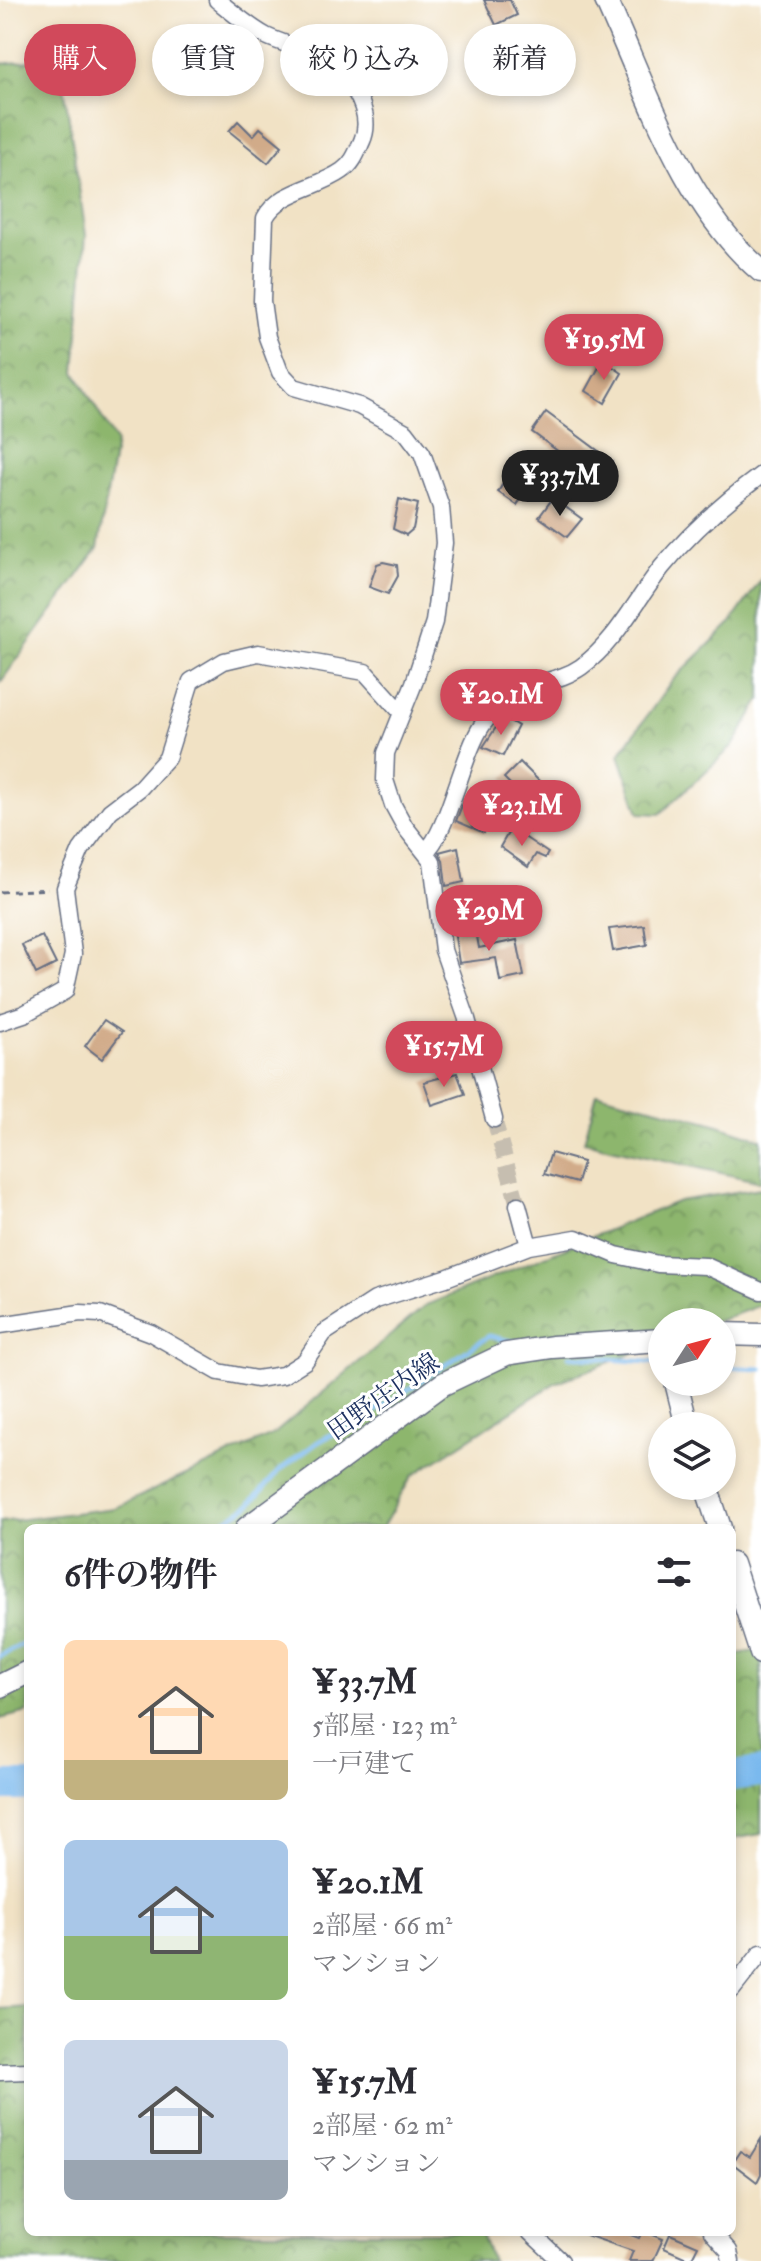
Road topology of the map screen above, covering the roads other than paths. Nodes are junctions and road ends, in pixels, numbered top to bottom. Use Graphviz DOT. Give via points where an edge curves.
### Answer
graph roads {
  1 [pos="217,0"];
  2 [pos="606,0"];
  3 [pos="761,271"];
  4 [pos="761,475"];
  5 [pos="402,713"];
  6 [pos="425,852"];
  7 [pos="0,1022"];
  8 [pos="494,1119"];
  9 [pos="518,1205"];
  10 [pos="529,1246"];
  11 [pos="761,1291"];
  12 [pos="0,1325"];
  13 [pos="736,1334"];
  14 [pos="761,1335"];
  15 [pos="648,1341"];
  16 [pos="711,1500"];
  17 [pos="718,1522"];
  18 [pos="252,1524"];
  19 [pos="736,1576"];
  20 [pos="761,1653"];
  21 [pos="24,1674"];
  22 [pos="0,1686"];
  23 [pos="761,1953"];
  24 [pos="736,1985"];
  25 [pos="24,2071"];
  26 [pos="0,2072"];
  27 [pos="534,2236"];
  28 [pos="716,2236"];
  29 [pos="561,2261"];
  30 [pos="731,2261"];
  1 -- 5 [label="street" via="270,38 332,66 365,114 365,134 344,170 269,210 262,301 267,337 289,383 359,406 395,425 415,442 428,466 441,507 442,571 430,635"];
  2 -- 3 [label="main road" via="695,191 717,225"];
  4 -- 6 [label="street" via="684,543 595,655 579,669 513,693 501,703 469,751 441,827"];
  5 -- 6 [label="street" via="386,753 385,780 405,827"];
  5 -- 7 [label="street" via="365,672 258,653 224,661 191,681 167,758 110,811 81,850 65,888 73,954 65,991"];
  6 -- 8 [label="street" via="434,870 443,950"];
  9 -- 10 [label="street"];
  10 -- 11 [label="street" via="576,1238 616,1255 706,1266"];
  10 -- 12 [label="street" via="375,1300 324,1333 305,1361 283,1375 256,1379 219,1372 151,1333 100,1314"];
  13 -- 14 [label="main road"];
  15 -- 18 [label="main road, 田野庄内線" via="506,1354 443,1384"];
  16 -- 17 [label="main road"];
  19 -- 20 [label="main road"];
  21 -- 22 [label="main road"];
  23 -- 24 [label="street"];
  25 -- 26 [label="street"];
  27 -- 29 [label="street"];
  28 -- 30 [label="street"];
}
